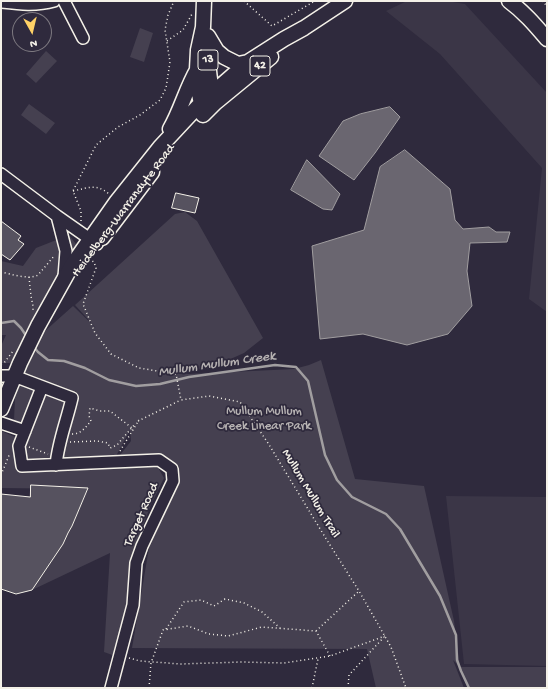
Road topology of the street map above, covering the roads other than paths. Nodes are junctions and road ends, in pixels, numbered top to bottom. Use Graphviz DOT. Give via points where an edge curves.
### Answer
graph roads {
  1 [pos="54,1"];
  2 [pos="64,1"];
  3 [pos="345,1"];
  4 [pos="509,1"];
  5 [pos="1,2"];
  6 [pos="204,2"];
  7 [pos="202,26"];
  8 [pos="304,28"];
  9 [pos="82,38"];
  10 [pos="547,39"];
  11 [pos="248,62"];
  12 [pos="197,69"];
  13 [pos="213,98"];
  14 [pos="202,109"];
  15 [pos="160,147"];
  16 [pos="3,178"];
  17 [pos="57,216"];
  18 [pos="90,239"];
  19 [pos="64,279"];
  20 [pos="52,299"];
  21 [pos="8,376"];
  22 [pos="42,387"];
  23 [pos="1,409"];
  24 [pos="1,423"];
  25 [pos="23,436"];
  26 [pos="57,461"];
  27 [pos="111,688"];
  1 -- 5 [label="street" via="32,4"];
  2 -- 9 [label="street"];
  3 -- 8 [label="main road, Heidelberg-Warrandyte Road / 42"];
  4 -- 10 [label="main road" via="535,24"];
  6 -- 7 [label="main road, 13"];
  7 -- 11 [label="main road" via="216,51 238,64"];
  7 -- 12 [label="main road, 13"];
  7 -- 13 [label="main road, 13"];
  8 -- 11 [label="main road, Heidelberg-Warrandyte Road / 42"];
  8 -- 13 [label="main road, Heidelberg-Warrandyte Road / 42"];
  11 -- 13 [label="main road, Heidelberg-Warrandyte Road / 42"];
  12 -- 14 [label="main road, 13"];
  12 -- 15 [label="main road" via="176,118"];
  13 -- 14 [label="main road, Heidelberg-Warrandyte Road / 42"];
  14 -- 15 [label="main road, Heidelberg-Warrandyte Road / 42"];
  14 -- 18 [label="main road, Heidelberg-Warrandyte Road / 42"];
  15 -- 18 [label="main road, Heidelberg-Warrandyte Road / 42" via="116,201"];
  16 -- 17 [label="street"];
  17 -- 18 [label="street"];
  17 -- 19 [label="street" via="66,250"];
  18 -- 19 [label="main road, Heidelberg-Warrandyte Road / 42"];
  18 -- 20 [label="main road, Heidelberg-Warrandyte Road / 42" via="87,258 72,279"];
  19 -- 20 [label="main road, Heidelberg-Warrandyte Road / 42"];
  20 -- 21 [label="main road, Heidelberg-Warrandyte Road / 42" via="35,320"];
  21 -- 22 [label="street"];
  21 -- 23 [label="main road, Heidelberg-Warrandyte Road / 42"];
  22 -- 25 [label="street"];
  22 -- 26 [label="street" via="72,398"];
  24 -- 25 [label="street"];
  25 -- 26 [label="street, Target Road" via="19,446 22,466"];
  26 -- 27 [label="street, Target Road" via="159,460 172,469 173,481 136,563 133,605"];
}
